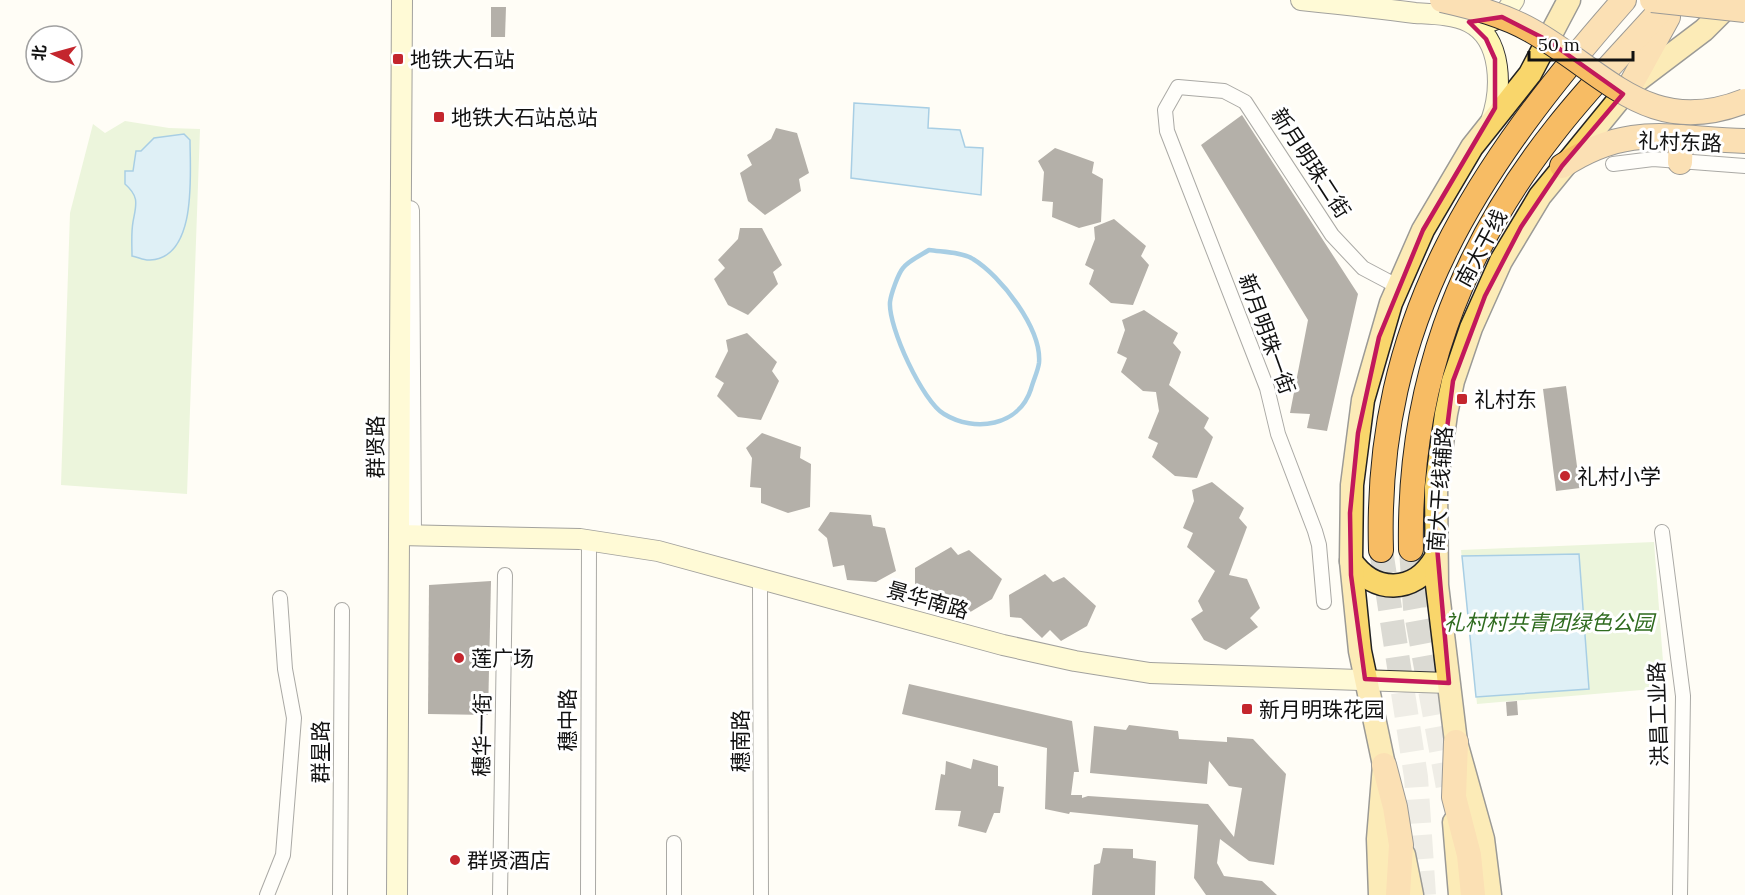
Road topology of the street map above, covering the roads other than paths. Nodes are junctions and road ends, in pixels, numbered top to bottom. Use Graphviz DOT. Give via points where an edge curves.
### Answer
graph roads {
  1 [pos="402,0"];
  2 [pos="415,0"];
  3 [pos="1301,0"];
  4 [pos="1442,0"];
  5 [pos="1514,0"];
  6 [pos="1569,0"];
  7 [pos="1624,0"];
  8 [pos="1652,0"];
  9 [pos="1670,0"];
  10 [pos="1678,0"];
  11 [pos="1734,0"];
  12 [pos="1745,10"];
  13 [pos="1469,22"];
  14 [pos="411,72"];
  15 [pos="1630,86"];
  16 [pos="1178,87"];
  17 [pos="1745,101"];
  18 [pos="1490,122"];
  19 [pos="1745,129"];
  20 [pos="1686,137"];
  21 [pos="1745,141"];
  22 [pos="1680,162"];
  23 [pos="1613,164"];
  24 [pos="1562,166"];
  25 [pos="1745,166"];
  26 [pos="1397,286"];
  27 [pos="1662,532"];
  28 [pos="405,535"];
  29 [pos="589,545"];
  30 [pos="1410,549"];
  31 [pos="1381,550"];
  32 [pos="1435,559"];
  33 [pos="1351,561"];
  34 [pos="506,576"];
  35 [pos="760,587"];
  36 [pos="280,598"];
  37 [pos="1324,602"];
  38 [pos="342,610"];
  39 [pos="1365,680"];
  40 [pos="1449,683"];
  41 [pos="1456,742"];
  42 [pos="1384,765"];
  43 [pos="1454,797"];
  44 [pos="674,843"];
  45 [pos="1401,845"];
  46 [pos="267,895"];
  47 [pos="340,895"];
  48 [pos="397,895"];
  49 [pos="409,895"];
  50 [pos="500,895"];
  51 [pos="588,895"];
  52 [pos="674,895"];
  53 [pos="761,895"];
  54 [pos="1380,895"];
  55 [pos="1398,895"];
  56 [pos="1412,895"];
  57 [pos="1460,895"];
  58 [pos="1473,895"];
  59 [pos="1490,895"];
  60 [pos="1680,895"];
  1 -- 28 [label="main road, 群贤路"];
  2 -- 28 [label="main road, 群贤路"];
  3 -- 13 [label="main road"];
  4 -- 17 [label="highway, bridge" via="1485,10 1529,30 1621,93 1650,106 1693,114"];
  5 -- 13 [label="main road" via="1502,17 1492,22"];
  6 -- 18 [label="main road" via="1530,75"];
  7 -- 31 [label="highway, 南大干线" via="1502,152 1442,255 1415,321 1392,406 1381,501"];
  8 -- 12 [label="highway, bridge"];
  9 -- 30 [label="highway, 南大干线" via="1556,130 1502,206 1473,259 1446,320 1424,395 1412,474"];
  10 -- 15 [label="highway"];
  11 -- 15 [label="main road, 南大干线辅路" via="1704,30"];
  13 -- 18 [label="main road" via="1486,39 1498,70 1498,96"];
  14 -- 28 [label="street, 群贤路"];
  15 -- 24 [label="main road, 南大干线辅路"];
  16 -- 26 [label="street, 新月明珠二街" via="1224,91 1245,102 1332,235 1363,268"];
  16 -- 37 [label="street, 新月明珠一街" via="1165,110 1167,131 1267,388 1278,434 1315,531"];
  18 -- 26 [label="main road" via="1440,198"];
  19 -- 20 [label="highway"];
  20 -- 21 [label="highway"];
  20 -- 22 [label="highway"];
  20 -- 24 [label="highway" via="1622,138 1584,152"];
  22 -- 23 [label="street, 礼村东路" via="1646,159"];
  22 -- 25 [label="street, 礼村东路"];
  24 -- 32 [label="main road, 南大干线辅路" via="1501,261 1462,354 1449,397 1439,457"];
  26 -- 33 [label="main road" via="1379,337 1358,433 1350,513"];
  27 -- 60 [label="street, 洪昌工业路" via="1683,696"];
  28 -- 39 [label="main road, 景华南路" via="580,539 650,549 1003,645 1130,670 1188,676"];
  28 -- 48 [label="main road, 群贤路"];
  28 -- 49 [label="main road, 群贤路"];
  29 -- 51 [label="street, 穗中路"];
  32 -- 33 [label="main road" via="1422,576 1392,587 1372,582"];
  32 -- 40 [label="main road, 南大干线辅路"];
  33 -- 39 [label="main road"];
  34 -- 50 [label="street, 穗华一街"];
  35 -- 53 [label="street, 穗南路"];
  36 -- 46 [label="street" via="285,669 294,718 283,855"];
  38 -- 47 [label="street, 群星路"];
  39 -- 40 [label="main road, 景华南路"];
  39 -- 42 [label="main road"];
  40 -- 41 [label="main road, 南大干线辅路"];
  41 -- 43 [label="highway"];
  41 -- 59 [label="main road, 南大干线辅路" via="1483,839"];
  42 -- 45 [label="highway"];
  42 -- 54 [label="main road" via="1378,823"];
  43 -- 57 [label="main road"];
  43 -- 58 [label="highway" via="1469,855"];
  44 -- 52 [label="street"];
  45 -- 55 [label="highway"];
  45 -- 56 [label="main road"];
}
